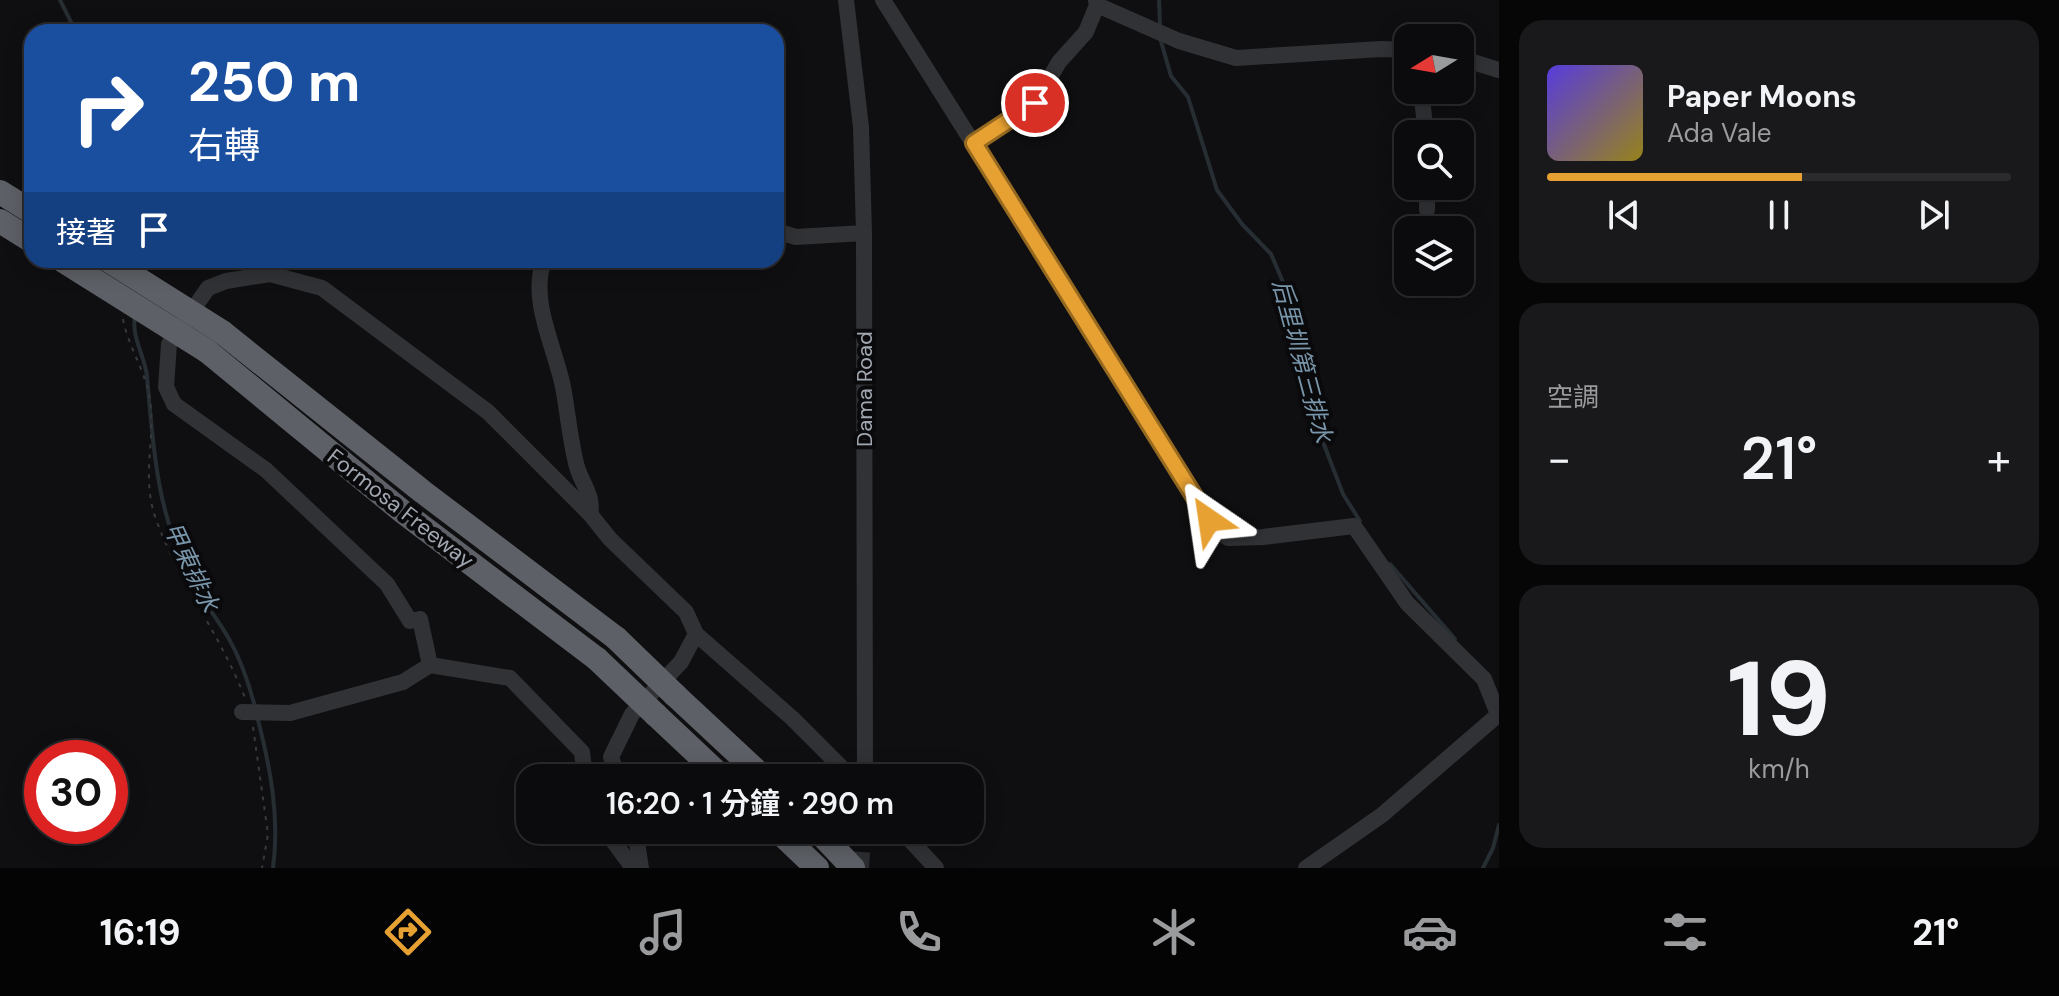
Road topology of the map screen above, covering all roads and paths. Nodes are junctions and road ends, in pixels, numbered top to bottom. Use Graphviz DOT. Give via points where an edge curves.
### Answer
graph roads {
  1 [pos="846,0"];
  2 [pos="883,0"];
  3 [pos="1096,2"];
  4 [pos="1394,49"];
  5 [pos="1474,62"];
  6 [pos="1499,70"];
  7 [pos="974,143"];
  8 [pos="0,192"];
  9 [pos="1427,200"];
  10 [pos="24,207"];
  11 [pos="1427,210"];
  12 [pos="0,221"];
  13 [pos="784,233"];
  14 [pos="864,233"];
  15 [pos="24,236"];
  16 [pos="75,268"];
  17 [pos="121,268"];
  18 [pos="541,268"];
  19 [pos="122,316"];
  20 [pos="590,514"];
  21 [pos="696,634"];
  22 [pos="430,665"];
  23 [pos="247,713"];
  24 [pos="1498,714"];
  25 [pos="583,764"];
  26 [pos="613,764"];
  27 [pos="708,764"];
  28 [pos="749,764"];
  29 [pos="838,764"];
  30 [pos="865,764"];
  31 [pos="614,844"];
  32 [pos="637,844"];
  33 [pos="792,844"];
  34 [pos="830,844"];
  35 [pos="914,844"];
  36 [pos="262,868"];
  37 [pos="633,868"];
  38 [pos="641,868"];
  39 [pos="817,868"];
  40 [pos="853,868"];
  41 [pos="936,868"];
  42 [pos="1306,868"];
  1 -- 14 [label="street, Dama Road" via="861,127"];
  2 -- 7 [label="street"];
  3 -- 4 [label="street" via="1179,41 1236,58"];
  3 -- 7 [label="street" via="1086,32 1059,62 1035,103"];
  5 -- 6 [label="street"];
  7 -- 24 [label="street" via="1217,531 1228,538 1263,537 1354,526 1407,603 1484,679"];
  8 -- 10 [label="highway"];
  9 -- 11 [label="street"];
  12 -- 15 [label="highway"];
  13 -- 14 [label="street"];
  14 -- 30 [label="street, Dama Road"];
  16 -- 27 [label="highway, Formosa Freeway, bridge" via="207,351 403,512 597,659"];
  17 -- 28 [label="highway, Formosa Freeway, bridge" via="222,332 616,638"];
  18 -- 20 [label="street" via="545,323 563,384 577,468 592,503"];
  19 -- 23 [label="path" via="150,403 148,467 156,521 189,593 230,661"];
  20 -- 21 [label="street" via="686,612"];
  20 -- 22 [label="street" via="488,412 322,288 270,274 208,288 169,344 166,387 174,404 266,470 387,584 410,621 420,619"];
  21 -- 26 [label="street" via="681,662 632,714 611,757"];
  21 -- 29 [label="street"];
  22 -- 23 [label="street" via="403,682 290,713"];
  22 -- 25 [label="street" via="510,678 582,752"];
  23 -- 36 [label="path" via="268,834"];
  24 -- 42 [label="street" via="1382,815"];
  31 -- 37 [label="street"];
  32 -- 38 [label="street"];
  33 -- 39 [label="highway"];
  34 -- 40 [label="highway"];
  35 -- 41 [label="street"];
}
